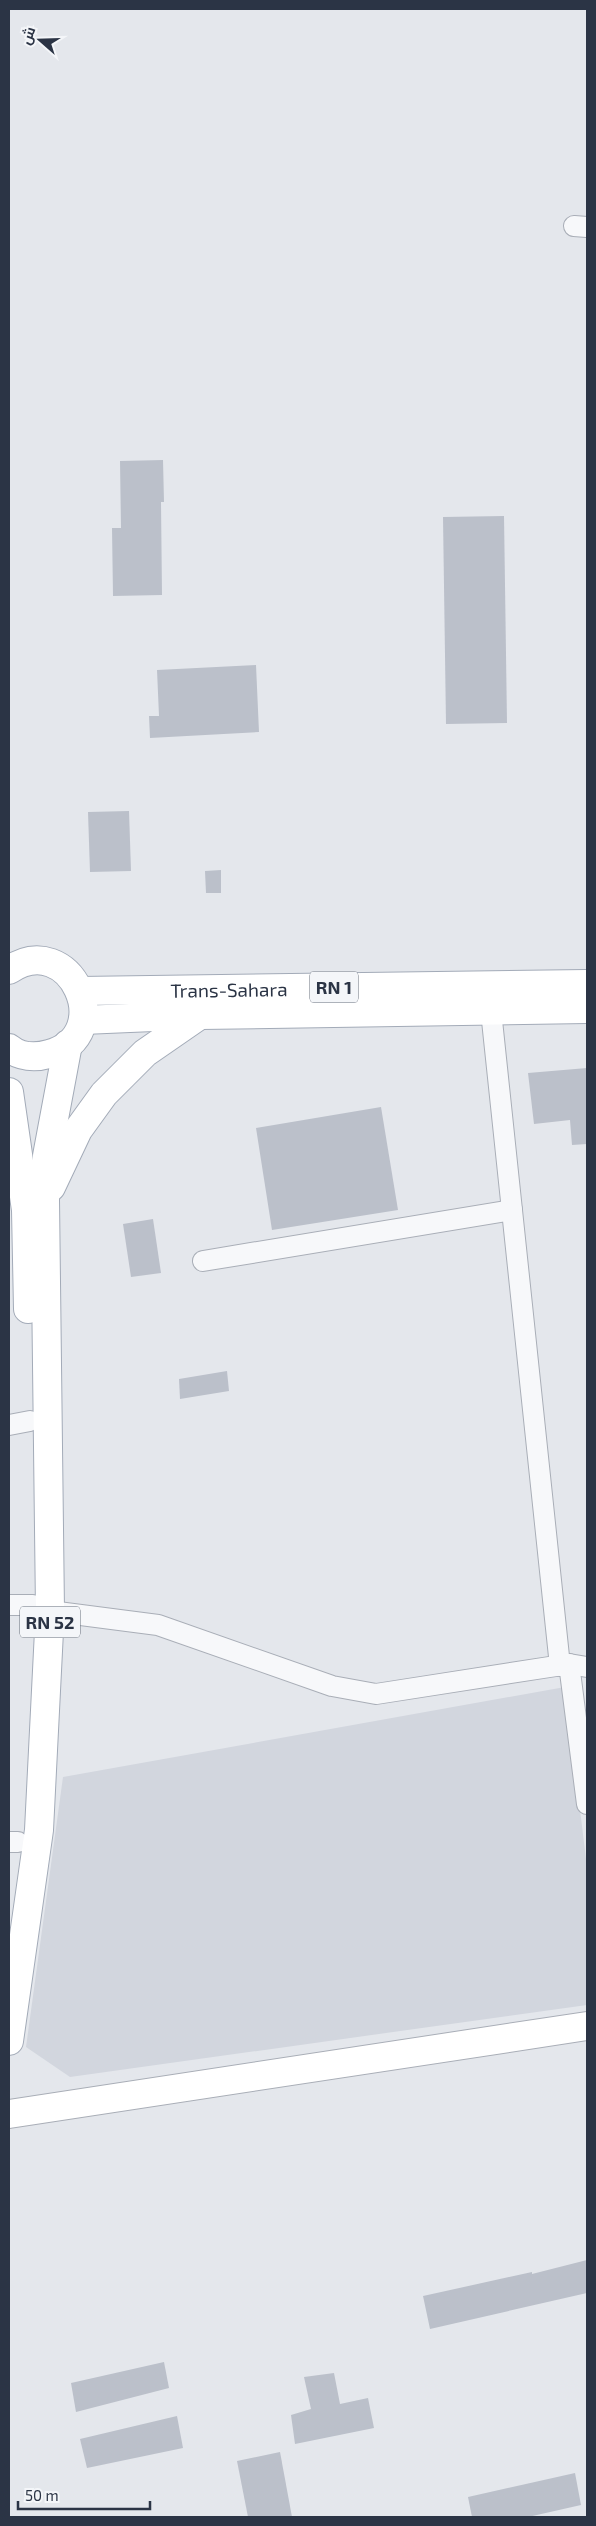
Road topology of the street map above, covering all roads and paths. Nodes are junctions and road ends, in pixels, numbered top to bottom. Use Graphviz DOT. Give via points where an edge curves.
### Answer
graph roads {
  1 [pos="9,970"];
  2 [pos="587,984"];
  3 [pos="80,991"];
  4 [pos="587,1009"];
  5 [pos="491,1011"];
  6 [pos="200,1015"];
  7 [pos="82,1020"];
  8 [pos="68,1044"];
  9 [pos="9,1048"];
  10 [pos="9,1092"];
  11 [pos="9,1164"];
  12 [pos="36,1205"];
  13 [pos="512,1210"];
  14 [pos="203,1261"];
  15 [pos="18,1284"];
  16 [pos="19,1423"];
  17 [pos="31,1608"];
  18 [pos="572,1666"];
  19 [pos="587,1804"];
  20 [pos="13,1842"];
  21 [pos="9,1909"];
  22 [pos="587,2026"];
  23 [pos="9,2041"];
  24 [pos="587,2042"];
  25 [pos="9,2114"];
  26 [pos="9,2130"];
  1 -- 3 [label="main road" via="30,961 46,962 60,967 72,977"];
  2 -- 3 [label="main road, Trans-Sahara / RN 1"];
  3 -- 7 [label="main road" via="84,1005"];
  4 -- 5 [label="main road, Trans-Sahara / RN 1"];
  5 -- 6 [label="main road, Trans-Sahara / RN 1"];
  5 -- 13 [label="street"];
  6 -- 7 [label="main road, Trans-Sahara / RN 1"];
  6 -- 12 [label="main road" via="145,1053 104,1094 78,1130"];
  7 -- 8 [label="main road" via="77,1034"];
  8 -- 9 [label="main road" via="42,1056 27,1056"];
  8 -- 12 [label="main road"];
  10 -- 12 [label="main road"];
  11 -- 12 [label="main road"];
  12 -- 15 [label="main road, RN 52"];
  12 -- 17 [label="main road, RN 52"];
  13 -- 14 [label="street"];
  13 -- 18 [label="street"];
  15 -- 16 [label="main road, RN 52"];
  16 -- 17 [label="main road, RN 52"];
  17 -- 18 [label="street" via="158,1625 332,1686 361,1693 376,1694"];
  17 -- 20 [label="main road, RN 52"];
  17 -- 23 [label="main road, RN 52" via="39,1830"];
  18 -- 19 [label="street"];
  20 -- 21 [label="main road, RN 52"];
  22 -- 25 [label="main road"];
  24 -- 26 [label="main road"];
}
